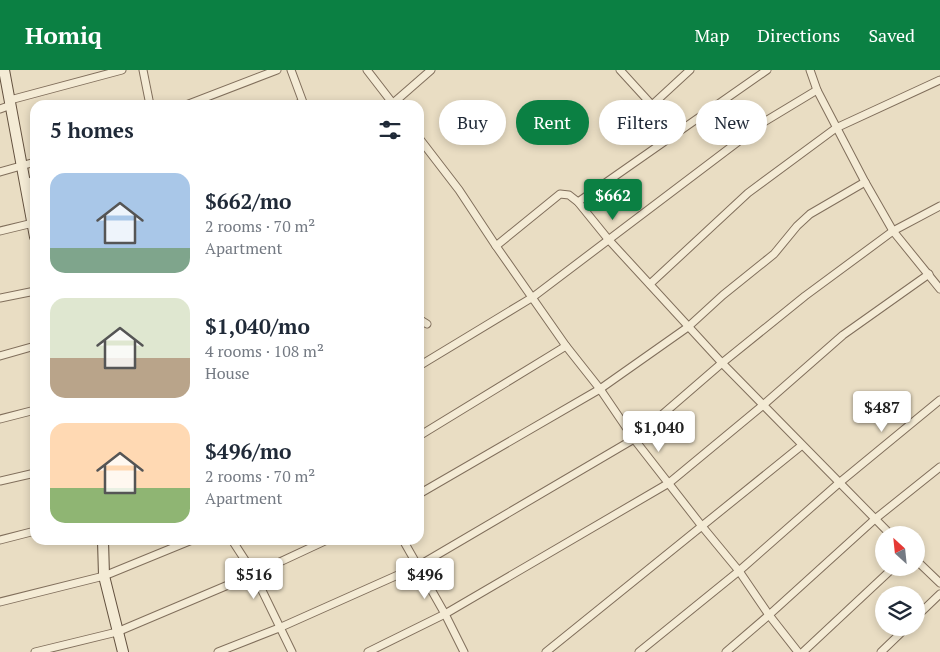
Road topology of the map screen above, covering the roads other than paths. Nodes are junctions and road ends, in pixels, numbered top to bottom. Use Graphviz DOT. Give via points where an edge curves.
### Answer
graph roads {
  1 [pos="4,70"];
  2 [pos="122,70"];
  3 [pos="142,70"];
  4 [pos="276,70"];
  5 [pos="291,70"];
  6 [pos="367,70"];
  7 [pos="431,70"];
  8 [pos="620,70"];
  9 [pos="690,70"];
  10 [pos="767,70"];
  11 [pos="810,70"];
  12 [pos="940,80"];
  13 [pos="816,90"];
  14 [pos="149,100"];
  15 [pos="199,100"];
  16 [pos="300,100"];
  17 [pos="388,100"];
  18 [pos="398,100"];
  19 [pos="11,102"];
  20 [pos="0,109"];
  21 [pos="836,128"];
  22 [pos="424,148"];
  23 [pos="30,164"];
  24 [pos="23,166"];
  25 [pos="0,172"];
  26 [pos="30,182"];
  27 [pos="865,182"];
  28 [pos="578,202"];
  29 [pos="940,206"];
  30 [pos="30,224"];
  31 [pos="0,231"];
  32 [pos="893,231"];
  33 [pos="608,239"];
  34 [pos="496,246"];
  35 [pos="929,274"];
  36 [pos="650,284"];
  37 [pos="939,285"];
  38 [pos="30,292"];
  39 [pos="533,297"];
  40 [pos="0,298"];
  41 [pos="424,322"];
  42 [pos="427,324"];
  43 [pos="688,327"];
  44 [pos="566,346"];
  45 [pos="30,347"];
  46 [pos="0,356"];
  47 [pos="424,363"];
  48 [pos="722,363"];
  49 [pos="600,389"];
  50 [pos="940,400"];
  51 [pos="762,406"];
  52 [pos="30,411"];
  53 [pos="0,418"];
  54 [pos="424,433"];
  55 [pos="634,439"];
  56 [pos="801,446"];
  57 [pos="940,467"];
  58 [pos="30,474"];
  59 [pos="0,481"];
  60 [pos="669,483"];
  61 [pos="839,483"];
  62 [pos="424,491"];
  63 [pos="875,519"];
  64 [pos="701,525"];
  65 [pos="882,526"];
  66 [pos="30,532"];
  67 [pos="0,540"];
  68 [pos="103,545"];
  69 [pos="180,545"];
  70 [pos="235,545"];
  71 [pos="316,545"];
  72 [pos="406,545"];
  73 [pos="418,566"];
  74 [pos="925,569"];
  75 [pos="739,571"];
  76 [pos="254,574"];
  77 [pos="104,576"];
  78 [pos="885,576"];
  79 [pos="940,583"];
  80 [pos="940,594"];
  81 [pos="0,602"];
  82 [pos="925,609"];
  83 [pos="445,614"];
  84 [pos="769,615"];
  85 [pos="279,628"];
  86 [pos="118,632"];
  87 [pos="898,636"];
  88 [pos="35,652"];
  89 [pos="123,652"];
  90 [pos="218,652"];
  91 [pos="292,652"];
  92 [pos="368,652"];
  93 [pos="464,652"];
  94 [pos="546,652"];
  95 [pos="639,652"];
  96 [pos="726,652"];
  97 [pos="798,652"];
  98 [pos="803,652"];
  99 [pos="881,652"];
  1 -- 19 [label="street"];
  2 -- 19 [label="street"];
  3 -- 14 [label="street"];
  4 -- 15 [label="street"];
  5 -- 16 [label="street"];
  6 -- 17 [label="street"];
  7 -- 18 [label="street"];
  8 -- 9 [label="street" via="652,106"];
  10 -- 28 [label="street"];
  11 -- 13 [label="street"];
  12 -- 21 [label="street"];
  13 -- 21 [label="street"];
  13 -- 33 [label="street" via="764,122"];
  19 -- 20 [label="street"];
  19 -- 24 [label="street"];
  21 -- 27 [label="street"];
  21 -- 36 [label="street" via="748,193"];
  22 -- 34 [label="street" via="459,190"];
  23 -- 24 [label="street"];
  24 -- 25 [label="street"];
  24 -- 26 [label="street"];
  27 -- 32 [label="street"];
  27 -- 43 [label="street" via="802,220 774,254"];
  28 -- 33 [label="street"];
  28 -- 34 [label="street" via="569,195 560,194"];
  29 -- 32 [label="street"];
  30 -- 31 [label="street"];
  32 -- 35 [label="street"];
  32 -- 48 [label="street"];
  33 -- 36 [label="street"];
  33 -- 39 [label="street"];
  34 -- 39 [label="street"];
  35 -- 37 [label="street"];
  35 -- 51 [label="street" via="843,335"];
  36 -- 43 [label="street"];
  38 -- 40 [label="street"];
  39 -- 44 [label="street"];
  39 -- 47 [label="street"];
  41 -- 42 [label="street"];
  43 -- 48 [label="street"];
  43 -- 49 [label="street"];
  44 -- 49 [label="street"];
  44 -- 54 [label="street"];
  45 -- 46 [label="street"];
  48 -- 51 [label="street"];
  48 -- 55 [label="street"];
  49 -- 55 [label="street"];
  49 -- 62 [label="street"];
  50 -- 61 [label="street"];
  51 -- 56 [label="street"];
  51 -- 60 [label="street"];
  52 -- 53 [label="street"];
  55 -- 60 [label="street"];
  55 -- 73 [label="street"];
  56 -- 61 [label="street"];
  56 -- 64 [label="street"];
  57 -- 63 [label="street"];
  58 -- 59 [label="street"];
  60 -- 64 [label="street"];
  60 -- 83 [label="street"];
  61 -- 63 [label="street"];
  61 -- 75 [label="street"];
  63 -- 65 [label="street"];
  63 -- 84 [label="street"];
  64 -- 75 [label="street"];
  64 -- 94 [label="street"];
  66 -- 67 [label="street"];
  68 -- 77 [label="street"];
  69 -- 77 [label="street"];
  70 -- 76 [label="street"];
  71 -- 76 [label="street"];
  72 -- 73 [label="street"];
  73 -- 83 [label="street"];
  73 -- 85 [label="street"];
  74 -- 79 [label="street"];
  75 -- 84 [label="street"];
  75 -- 95 [label="street"];
  76 -- 85 [label="street"];
  76 -- 86 [label="street"];
  77 -- 81 [label="street"];
  77 -- 86 [label="street"];
  78 -- 98 [label="street"];
  80 -- 82 [label="street"];
  83 -- 92 [label="street"];
  83 -- 93 [label="street"];
  84 -- 96 [label="street"];
  84 -- 97 [label="street"];
  85 -- 90 [label="street"];
  85 -- 91 [label="street"];
  86 -- 88 [label="street"];
  86 -- 89 [label="street"];
  87 -- 99 [label="street"];
}
